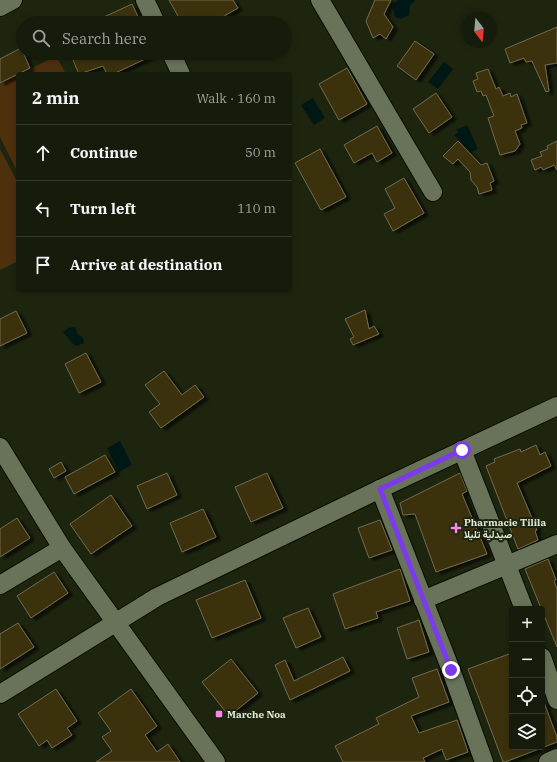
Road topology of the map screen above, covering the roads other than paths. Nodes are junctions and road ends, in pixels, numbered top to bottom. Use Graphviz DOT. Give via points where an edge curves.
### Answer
graph roads {
  1 [pos="13,0"];
  2 [pos="145,0"];
  3 [pos="320,0"];
  4 [pos="0,6"];
  5 [pos="153,16"];
  6 [pos="174,60"];
  7 [pos="180,72"];
  8 [pos="433,192"];
  9 [pos="557,406"];
  10 [pos="0,447"];
  11 [pos="462,450"];
  12 [pos="380,489"];
  13 [pos="557,544"];
  14 [pos="62,548"];
  15 [pos="507,564"];
  16 [pos="0,585"];
  17 [pos="423,600"];
  18 [pos="523,606"];
  19 [pos="115,622"];
  20 [pos="548,661"];
  21 [pos="0,694"];
  22 [pos="557,700"];
  23 [pos="557,758"];
  24 [pos="216,762"];
  25 [pos="484,762"];
  26 [pos="548,762"];
  1 -- 4 [label="street"];
  2 -- 5 [label="street"];
  3 -- 8 [label="street"];
  6 -- 7 [label="street"];
  9 -- 11 [label="street"];
  10 -- 14 [label="street"];
  11 -- 12 [label="street"];
  11 -- 15 [label="street"];
  12 -- 17 [label="street"];
  12 -- 19 [label="street" via="164,593"];
  13 -- 15 [label="street"];
  14 -- 16 [label="street"];
  14 -- 19 [label="street"];
  15 -- 17 [label="street"];
  15 -- 18 [label="street"];
  17 -- 25 [label="street"];
  19 -- 21 [label="street"];
  19 -- 24 [label="street"];
  20 -- 22 [label="street"];
  23 -- 26 [label="street"];
}
